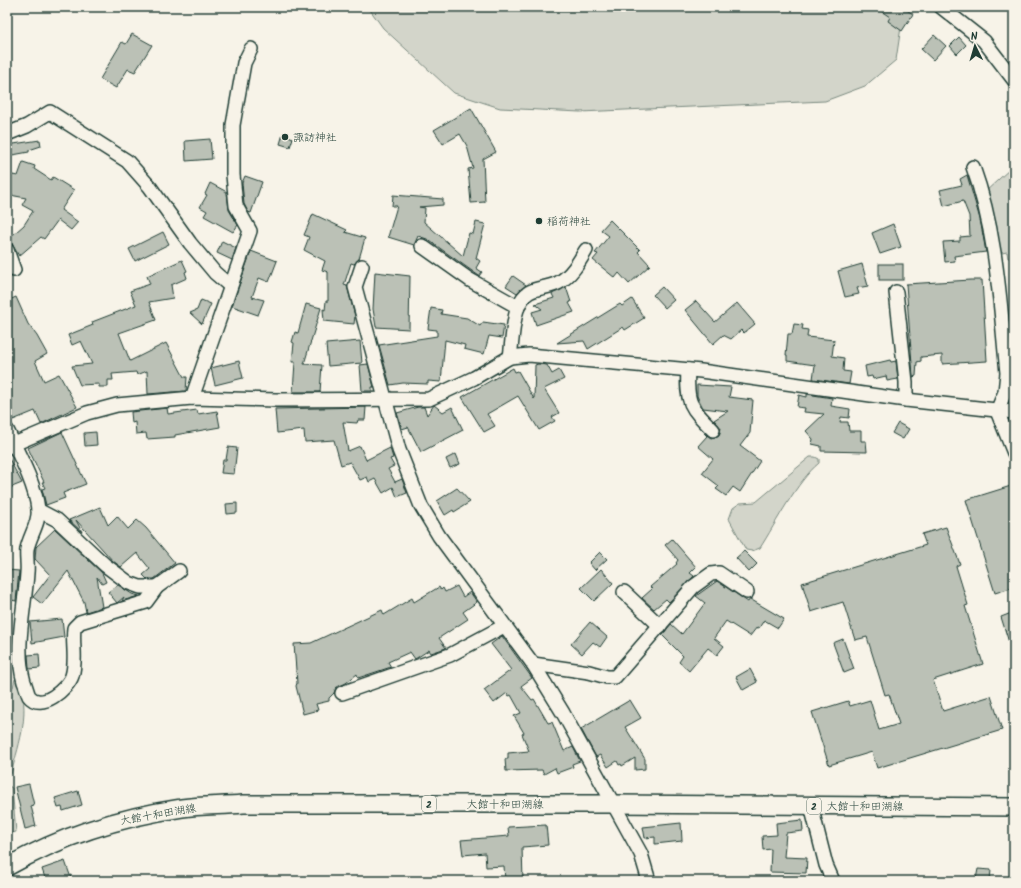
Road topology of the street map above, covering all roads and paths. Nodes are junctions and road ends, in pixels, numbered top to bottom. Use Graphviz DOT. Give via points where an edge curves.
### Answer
graph roads {
  1 [pos="941,7"];
  2 [pos="251,49"];
  3 [pos="1014,80"];
  4 [pos="7,134"];
  5 [pos="973,167"];
  6 [pos="422,246"];
  7 [pos="7,250"];
  8 [pos="586,250"];
  9 [pos="362,266"];
  10 [pos="14,270"];
  11 [pos="230,286"];
  12 [pos="896,292"];
  13 [pos="518,307"];
  14 [pos="510,357"];
  15 [pos="688,370"];
  16 [pos="192,398"];
  17 [pos="386,399"];
  18 [pos="906,400"];
  19 [pos="996,411"];
  20 [pos="1014,412"];
  21 [pos="7,430"];
  22 [pos="713,430"];
  23 [pos="10,446"];
  24 [pos="1014,453"];
  25 [pos="38,510"];
  26 [pos="180,571"];
  27 [pos="157,587"];
  28 [pos="624,592"];
  29 [pos="748,592"];
  30 [pos="504,626"];
  31 [pos="660,626"];
  32 [pos="533,664"];
  33 [pos="342,693"];
  34 [pos="614,804"];
  35 [pos="811,806"];
  36 [pos="1014,807"];
  37 [pos="7,867"];
  38 [pos="649,881"];
  39 [pos="833,881"];
  1 -- 3 [label="street" via="984,41"];
  2 -- 11 [label="street" via="244,63 233,125 236,206 250,231"];
  4 -- 11 [label="street" via="50,112 127,161 150,187 190,243 215,273"];
  5 -- 19 [label="street" via="983,195 993,238 1003,329 1007,374 1005,392"];
  6 -- 13 [label="street" via="470,280"];
  7 -- 10 [label="street"];
  8 -- 13 [label="street" via="575,269 558,283 529,292"];
  9 -- 17 [label="street" via="355,287"];
  11 -- 16 [label="street"];
  12 -- 18 [label="street"];
  13 -- 14 [label="street"];
  14 -- 15 [label="street" via="529,355"];
  14 -- 17 [label="street" via="474,378 429,399"];
  15 -- 18 [label="street"];
  15 -- 22 [label="street" via="687,392 690,401 698,415"];
  16 -- 17 [label="street"];
  16 -- 23 [label="street" via="117,405 94,411"];
  17 -- 30 [label="street" via="400,450 421,506 439,536"];
  18 -- 19 [label="street"];
  19 -- 20 [label="street"];
  19 -- 24 [label="street"];
  21 -- 23 [label="street"];
  23 -- 25 [label="street" via="34,492"];
  25 -- 27 [label="street" via="57,520 105,565 129,583 140,587"];
  25 -- 27 [label="street" via="39,516 26,554 28,571 21,633 24,680 30,696 36,701 44,701 54,696 71,678 75,665 74,628 80,622 146,602"];
  26 -- 27 [label="street"];
  28 -- 31 [label="street"];
  29 -- 31 [label="street" via="718,573 711,574 693,587"];
  30 -- 32 [label="street"];
  30 -- 33 [label="street" via="450,655"];
  31 -- 32 [label="street" via="615,677"];
  32 -- 34 [label="street"];
  34 -- 35 [label="main road, 大館十和田湖線 / 2"];
  34 -- 37 [label="main road, 大館十和田湖線 / 2" via="243,804 183,808 83,832 28,855"];
  34 -- 38 [label="street" via="641,854"];
  35 -- 36 [label="main road, 大館十和田湖線 / 2"];
  35 -- 39 [label="street" via="820,846"];
}
